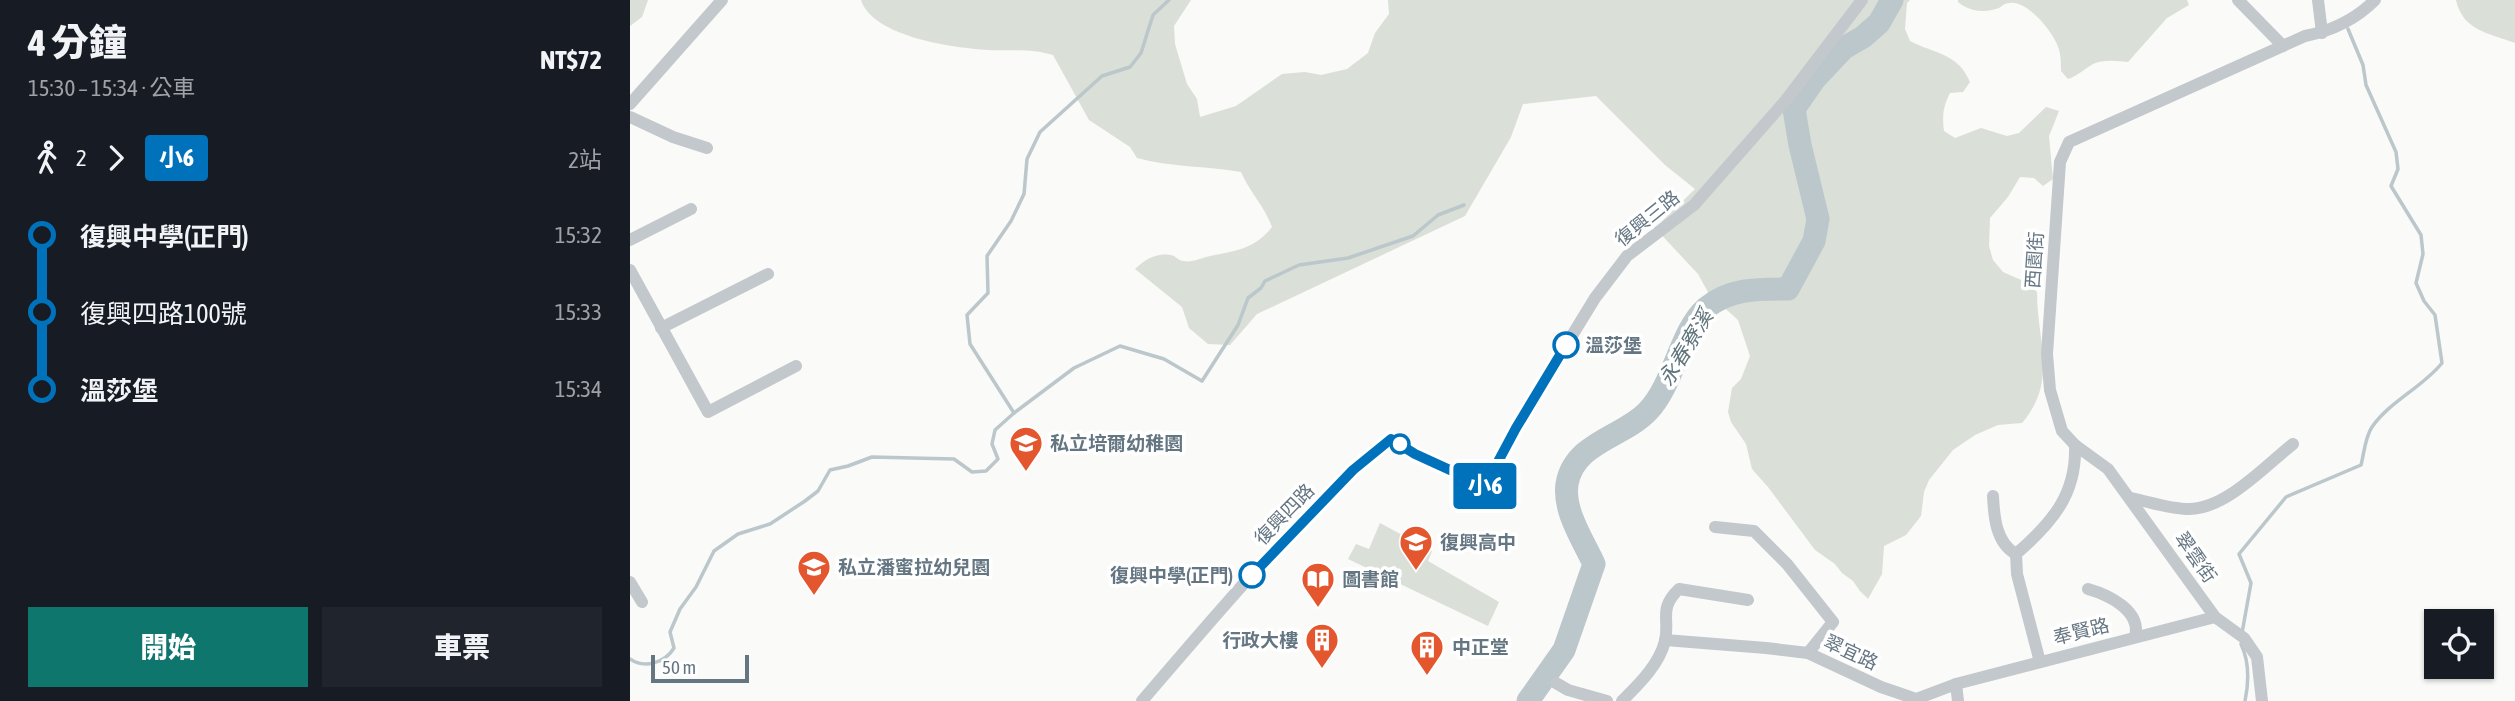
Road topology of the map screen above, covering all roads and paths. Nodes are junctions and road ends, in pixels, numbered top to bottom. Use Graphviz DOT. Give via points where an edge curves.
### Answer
graph roads {
  1 [pos="722,0"];
  2 [pos="1862,0"];
  3 [pos="2238,0"];
  4 [pos="2318,0"];
  5 [pos="2375,0"];
  6 [pos="2322,33"];
  7 [pos="2283,46"];
  8 [pos="630,104"];
  9 [pos="630,117"];
  10 [pos="707,148"];
  11 [pos="691,209"];
  12 [pos="630,240"];
  13 [pos="630,270"];
  14 [pos="768,274"];
  15 [pos="661,328"];
  16 [pos="796,366"];
  17 [pos="2293,444"];
  18 [pos="2075,445"];
  19 [pos="1485,486"];
  20 [pos="1993,496"];
  21 [pos="2131,498"];
  22 [pos="1715,527"];
  23 [pos="2016,554"];
  24 [pos="630,582"];
  25 [pos="2088,589"];
  26 [pos="1748,600"];
  27 [pos="642,602"];
  28 [pos="2215,617"];
  29 [pos="2135,637"];
  30 [pos="1665,640"];
  31 [pos="1808,653"];
  32 [pos="2040,662"];
  33 [pos="1556,683"];
  34 [pos="1956,684"];
  35 [pos="1142,701"];
  36 [pos="1607,701"];
  37 [pos="1622,701"];
  38 [pos="1958,701"];
  39 [pos="2262,701"];
  1 -- 8 [label="street"];
  2 -- 19 [label="street, 復興三路" via="1786,100 1694,205 1627,256 1595,298"];
  3 -- 7 [label="street"];
  4 -- 6 [label="street"];
  5 -- 6 [label="street, 西園街" via="2362,13"];
  6 -- 7 [label="street, 西園街"];
  7 -- 18 [label="street, 西園街" via="2069,142 2060,162 2047,355 2050,390 2062,431"];
  9 -- 10 [label="street"];
  11 -- 12 [label="street"];
  13 -- 15 [label="street"];
  14 -- 15 [label="street"];
  15 -- 16 [label="street" via="708,412"];
  17 -- 21 [label="street" via="2220,502 2205,508 2177,509"];
  18 -- 21 [label="street, 翠雲街" via="2108,469"];
  18 -- 23 [label="street" via="2071,487 2048,526"];
  19 -- 35 [label="street, 復興四路" via="1391,439 1353,470 1236,592"];
  20 -- 23 [label="street" via="2001,538"];
  21 -- 28 [label="street, 翠雲街"];
  22 -- 31 [label="street" via="1754,531 1833,622"];
  23 -- 32 [label="street"];
  24 -- 27 [label="street"];
  25 -- 29 [label="street" via="2106,594 2132,615 2138,629"];
  26 -- 30 [label="street" via="1679,589 1669,599"];
  28 -- 29 [label="street, 奉賢路"];
  28 -- 39 [label="street, 翠雲街" via="2244,638 2257,657"];
  29 -- 32 [label="street, 奉賢路"];
  30 -- 31 [label="street, 翠宜路"];
  30 -- 37 [label="street" via="1644,679"];
  31 -- 34 [label="street, 翠宜路" via="1916,699"];
  32 -- 34 [label="street, 奉賢路"];
  33 -- 36 [label="street"];
  34 -- 38 [label="street"];
}
